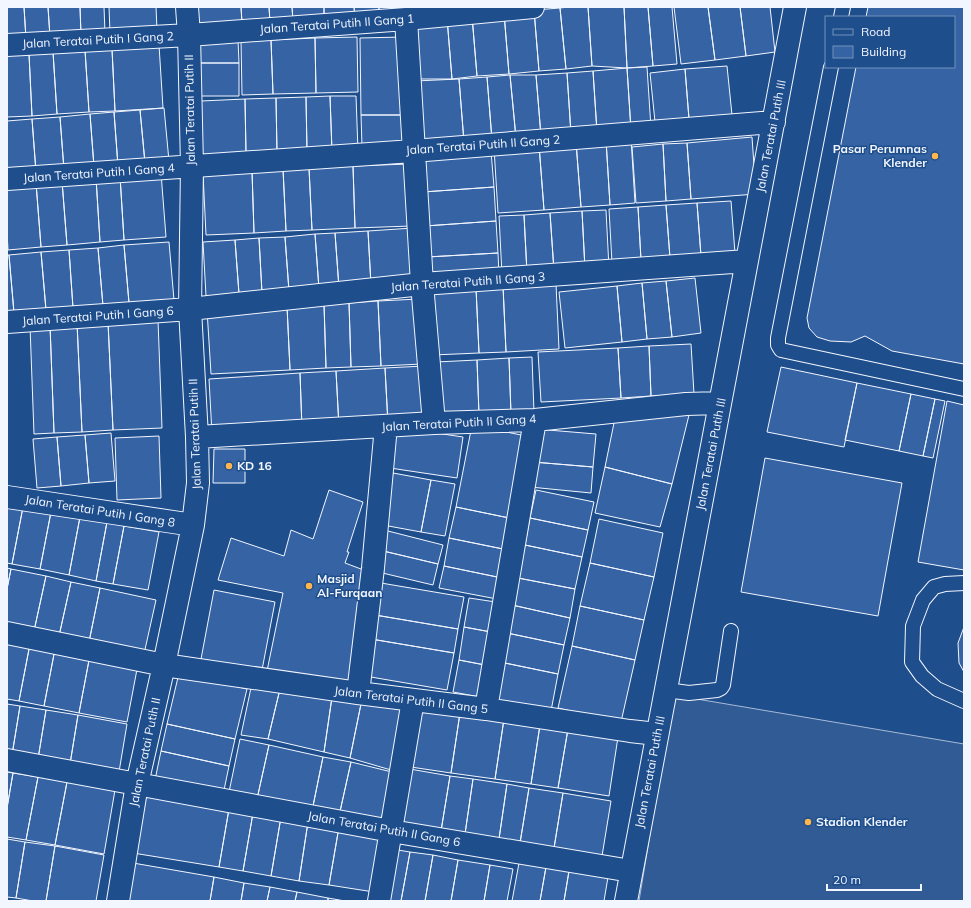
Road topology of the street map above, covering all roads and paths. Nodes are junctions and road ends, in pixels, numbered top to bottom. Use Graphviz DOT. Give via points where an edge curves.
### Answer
graph roads {
  1 [pos="187,7"];
  2 [pos="533,7"];
  3 [pos="795,7"];
  4 [pos="406,19"];
  5 [pos="188,35"];
  6 [pos="7,45"];
  7 [pos="831,68"];
  8 [pos="774,122"];
  9 [pos="413,151"];
  10 [pos="192,166"];
  11 [pos="7,179"];
  12 [pos="747,262"];
  13 [pos="422,284"];
  14 [pos="190,309"];
  15 [pos="7,322"];
  16 [pos="964,389"];
  17 [pos="720,403"];
  18 [pos="535,420"];
  19 [pos="434,423"];
  20 [pos="386,426"];
  21 [pos="197,437"];
  22 [pos="7,497"];
  23 [pos="193,525"];
  24 [pos="964,583"];
  25 [pos="732,631"];
  26 [pos="7,633"];
  27 [pos="164,665"];
  28 [pos="666,690"];
  29 [pos="358,693"];
  30 [pos="413,700"];
  31 [pos="964,701"];
  32 [pos="486,709"];
  33 [pos="657,734"];
  34 [pos="7,760"];
  35 [pos="137,784"];
  36 [pos="391,831"];
  37 [pos="632,871"];
  38 [pos="118,901"];
  39 [pos="380,901"];
  40 [pos="626,901"];
  1 -- 5 [label="street, Jalan Teratai Putih II"];
  2 -- 4 [label="street, Jalan Teratai Putih II Gang 1"];
  3 -- 8 [label="street, Jalan Teratai Putih III"];
  4 -- 5 [label="street, Jalan Teratai Putih II Gang 1"];
  4 -- 9 [label="street"];
  5 -- 6 [label="street, Jalan Teratai Putih I Gang 2"];
  5 -- 10 [label="street, Jalan Teratai Putih II"];
  7 -- 16 [label="lane" via="778,345 781,350"];
  8 -- 9 [label="street, Jalan Teratai Putih II Gang 2"];
  8 -- 12 [label="street, Jalan Teratai Putih III"];
  9 -- 10 [label="street, Jalan Teratai Putih II Gang 2"];
  9 -- 13 [label="street"];
  10 -- 11 [label="street, Jalan Teratai Putih I Gang 4"];
  10 -- 14 [label="street, Jalan Teratai Putih II"];
  12 -- 13 [label="street, Jalan Teratai Putih II Gang 3"];
  12 -- 17 [label="street, Jalan Teratai Putih III"];
  13 -- 14 [label="street, Jalan Teratai Putih II Gang 3"];
  13 -- 19 [label="street"];
  14 -- 15 [label="street, Jalan Teratai Putih I Gang 6"];
  14 -- 21 [label="street, Jalan Teratai Putih II"];
  17 -- 18 [label="street, Jalan Teratai Putih II Gang 4" via="686,404"];
  17 -- 28 [label="street, Jalan Teratai Putih III"];
  18 -- 19 [label="street, Jalan Teratai Putih II Gang 4"];
  18 -- 32 [label="street"];
  19 -- 20 [label="street, Jalan Teratai Putih II Gang 4"];
  20 -- 21 [label="street, Jalan Teratai Putih II Gang 4"];
  20 -- 29 [label="street"];
  21 -- 23 [label="street, Jalan Teratai Putih II" via="198,483"];
  22 -- 23 [label="street, Jalan Teratai Putih I Gang 8"];
  23 -- 27 [label="street, Jalan Teratai Putih II"];
  24 -- 31 [label="lane" via="934,587 924,600 914,626 912,662 922,676 937,689"];
  25 -- 28 [label="lane" via="721,688 689,693"];
  26 -- 27 [label="street, Jalan Teratai Putih II Gang 5"];
  27 -- 29 [label="street, Jalan Teratai Putih II Gang 5"];
  27 -- 35 [label="street, Jalan Teratai Putih II"];
  28 -- 33 [label="street, Jalan Teratai Putih III"];
  29 -- 30 [label="street, Jalan Teratai Putih II Gang 5"];
  30 -- 32 [label="street, Jalan Teratai Putih II Gang 5"];
  30 -- 36 [label="street"];
  32 -- 33 [label="street, Jalan Teratai Putih II Gang 5"];
  33 -- 37 [label="street, Jalan Teratai Putih III"];
  34 -- 35 [label="street, Jalan Teratai Putih II Gang 6"];
  35 -- 36 [label="street, Jalan Teratai Putih II Gang 6"];
  35 -- 38 [label="street, Jalan Teratai Putih II"];
  36 -- 37 [label="street, Jalan Teratai Putih II Gang 6"];
  36 -- 39 [label="street"];
  37 -- 40 [label="street, Jalan Teratai Putih III"];
}
